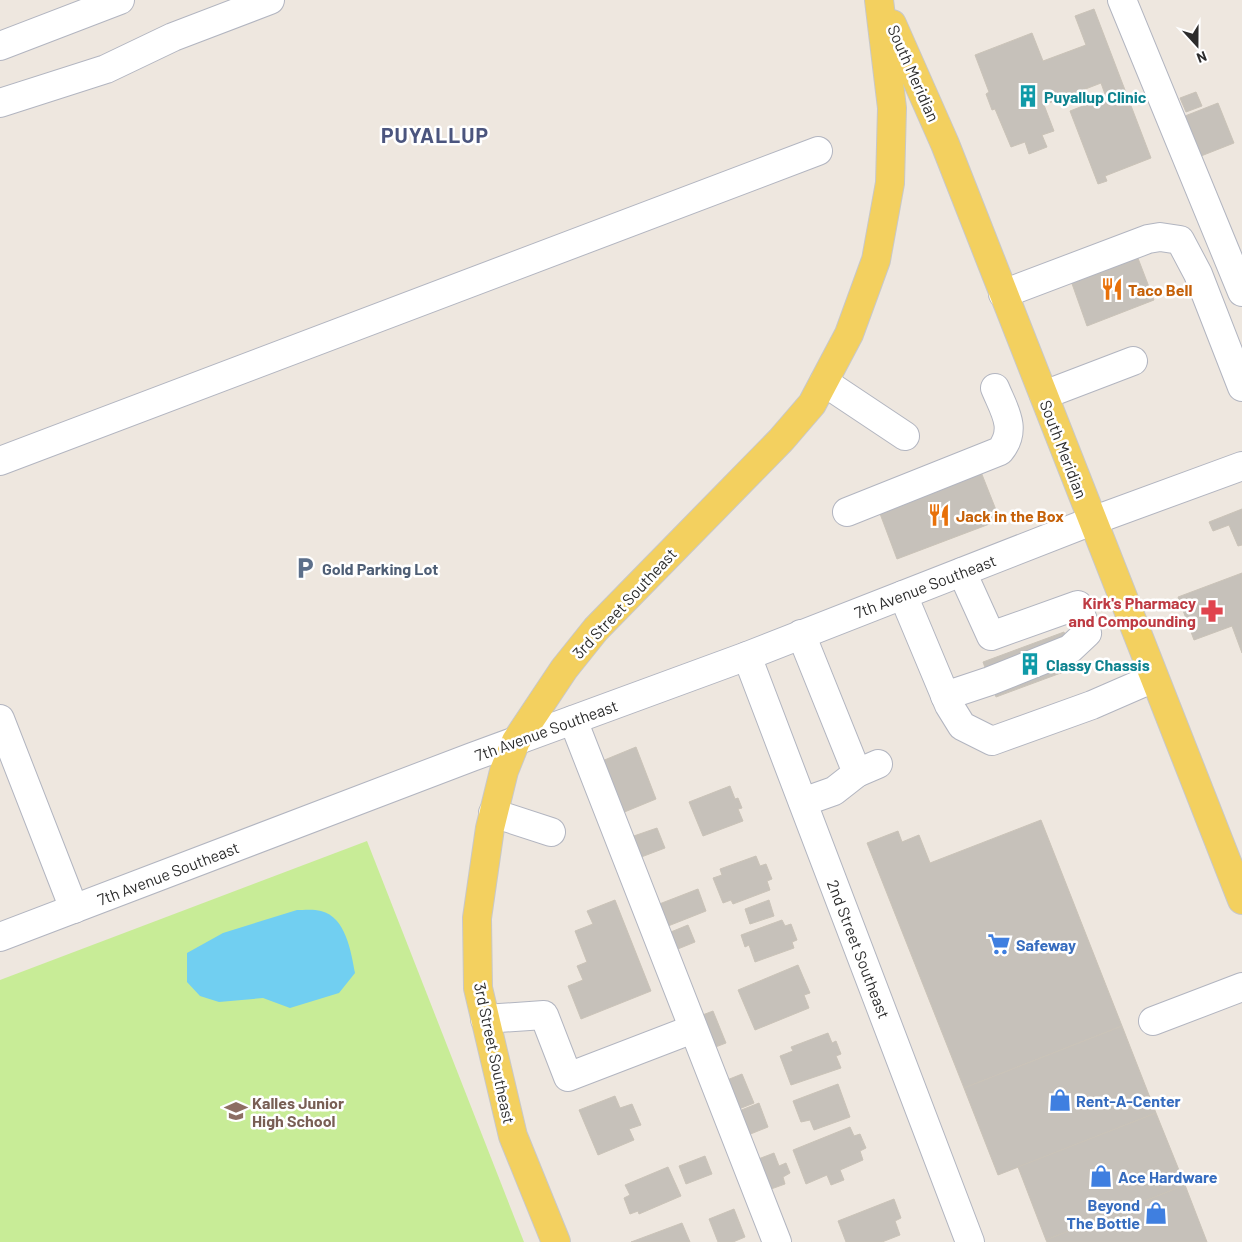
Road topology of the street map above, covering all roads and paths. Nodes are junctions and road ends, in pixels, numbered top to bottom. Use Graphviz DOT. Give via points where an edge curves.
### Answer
graph roads {
  1 [pos="120,0"];
  2 [pos="270,0"];
  3 [pos="880,0"];
  4 [pos="1122,0"];
  5 [pos="62,10"];
  6 [pos="0,46"];
  7 [pos="0,103"];
  8 [pos="818,151"];
  9 [pos="1242,292"];
  10 [pos="1002,294"];
  11 [pos="1133,361"];
  12 [pos="824,382"];
  13 [pos="1242,387"];
  14 [pos="995,388"];
  15 [pos="1044,395"];
  16 [pos="904,436"];
  17 [pos="0,461"];
  18 [pos="1242,466"];
  19 [pos="847,512"];
  20 [pos="1092,521"];
  21 [pos="962,572"];
  22 [pos="903,595"];
  23 [pos="801,634"];
  24 [pos="747,656"];
  25 [pos="1154,678"];
  26 [pos="945,696"];
  27 [pos="0,719"];
  28 [pos="573,720"];
  29 [pos="516,741"];
  30 [pos="803,802"];
  31 [pos="494,813"];
  32 [pos="551,832"];
  33 [pos="1242,900"];
  34 [pos="74,909"];
  35 [pos="0,938"];
  36 [pos="1242,987"];
  37 [pos="485,1020"];
  38 [pos="1153,1021"];
  39 [pos="693,1029"];
  40 [pos="556,1242"];
  41 [pos="777,1242"];
  42 [pos="970,1242"];
  1 -- 5 [label="street"];
  2 -- 7 [label="street" via="173,37 106,69"];
  3 -- 10 [label="main road, South Meridian" via="945,144"];
  3 -- 12 [label="main road, 3rd Street Southeast" via="892,108 890,183 876,260 864,298"];
  4 -- 9 [label="street"];
  5 -- 6 [label="street"];
  8 -- 17 [label="street"];
  10 -- 13 [label="street" via="1128,245 1160,237 1180,240 1187,249"];
  10 -- 15 [label="main road, South Meridian"];
  11 -- 15 [label="street"];
  12 -- 16 [label="street"];
  12 -- 29 [label="main road, 3rd Street Southeast" via="812,404 781,440 596,629 564,669"];
  14 -- 19 [label="street" via="1009,427 1009,438 1000,451"];
  15 -- 20 [label="main road, South Meridian"];
  18 -- 20 [label="street, 7th Avenue Southeast"];
  20 -- 21 [label="street, 7th Avenue Southeast"];
  20 -- 25 [label="main road, South Meridian"];
  21 -- 22 [label="street, 7th Avenue Southeast"];
  21 -- 26 [label="street" via="991,636 1078,605 1087,634 1070,649"];
  22 -- 23 [label="street, 7th Avenue Southeast"];
  22 -- 26 [label="street"];
  23 -- 24 [label="street, 7th Avenue Southeast"];
  23 -- 30 [label="street" via="867,769 834,791"];
  24 -- 28 [label="street, 7th Avenue Southeast"];
  24 -- 30 [label="street, 2nd Street Southeast"];
  25 -- 26 [label="street" via="1092,705 992,741 962,726"];
  25 -- 33 [label="main road, South Meridian"];
  27 -- 34 [label="street"];
  28 -- 29 [label="street, 7th Avenue Southeast"];
  28 -- 39 [label="street"];
  29 -- 31 [label="main road, 3rd Street Southeast" via="504,771"];
  29 -- 34 [label="street, 7th Avenue Southeast"];
  30 -- 42 [label="street, 2nd Street Southeast"];
  31 -- 32 [label="street"];
  31 -- 37 [label="main road, 3rd Street Southeast" via="477,918 478,988"];
  34 -- 35 [label="street, 7th Avenue Southeast"];
  36 -- 38 [label="street"];
  37 -- 39 [label="street" via="544,1015 568,1077"];
  37 -- 40 [label="main road, 3rd Street Southeast" via="513,1136"];
  39 -- 41 [label="street"];
}
